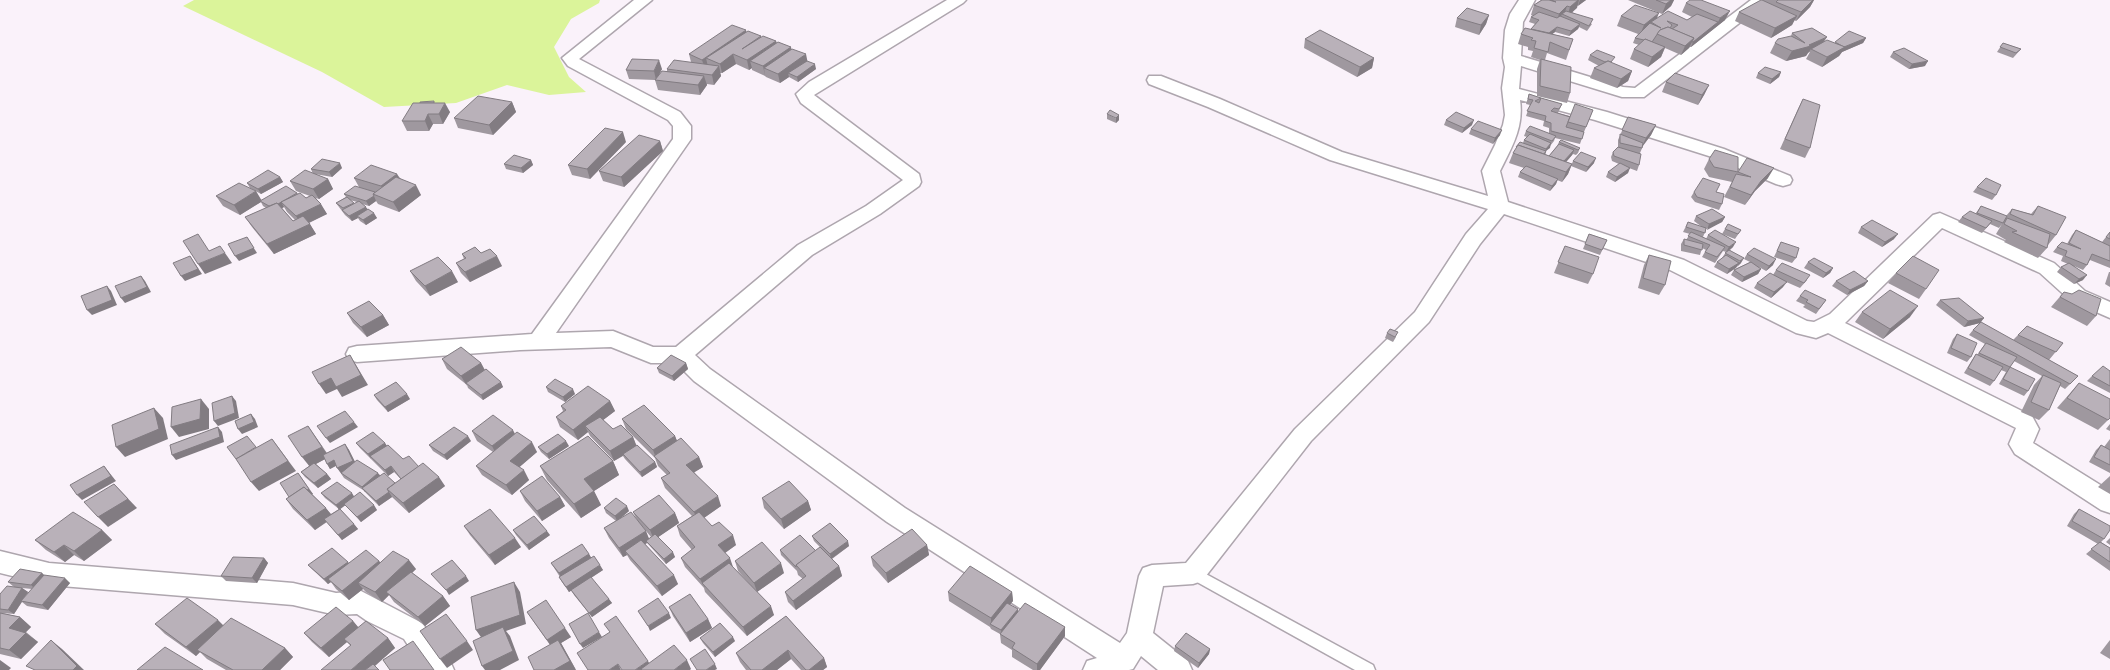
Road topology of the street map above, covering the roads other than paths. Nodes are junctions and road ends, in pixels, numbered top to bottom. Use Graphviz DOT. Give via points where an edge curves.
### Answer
graph roads {
  1 [pos="644,0"];
  2 [pos="958,0"];
  3 [pos="1527,0"];
  4 [pos="1761,0"];
  5 [pos="1511,58"];
  6 [pos="1156,80"];
  7 [pos="1511,92"];
  8 [pos="1783,180"];
  9 [pos="1500,206"];
  10 [pos="2110,311"];
  11 [pos="1828,324"];
  12 [pos="538,342"];
  13 [pos="357,354"];
  14 [pos="681,355"];
  15 [pos="2110,503"];
  16 [pos="0,562"];
  17 [pos="1193,572"];
  18 [pos="1139,638"];
  19 [pos="1123,660"];
  20 [pos="440,670"];
  21 [pos="1097,670"];
  22 [pos="1178,670"];
  23 [pos="1368,670"];
  1 -- 12 [label="street" via="570,58 674,116 684,130 682,139"];
  2 -- 14 [label="street" via="805,94 807,99 912,178 912,182 805,250"];
  3 -- 5 [label="street" via="1521,6 1511,36"];
  4 -- 5 [label="street" via="1638,93 1622,92"];
  5 -- 7 [label="street"];
  6 -- 9 [label="street" via="1336,156"];
  7 -- 8 [label="street" via="1718,153"];
  7 -- 9 [label="street" via="1513,118 1491,171"];
  9 -- 11 [label="street" via="1690,269 1803,328 1816,330"];
  9 -- 17 [label="street" via="1473,239 1422,317 1303,435"];
  10 -- 11 [label="street" via="2078,296 2041,265 1940,219"];
  11 -- 15 [label="street" via="2024,422 2028,429 2021,444 2023,448"];
  12 -- 13 [label="street"];
  12 -- 14 [label="street" via="613,339 652,354"];
  14 -- 19 [label="street" via="702,374 896,515"];
  16 -- 20 [label="street" via="49,574 293,594 336,604 361,602 413,632"];
  17 -- 18 [label="street" via="1152,576"];
  17 -- 23 [label="lane"];
  18 -- 19 [label="street"];
  18 -- 22 [label="street"];
  19 -- 21 [label="street"];
}
